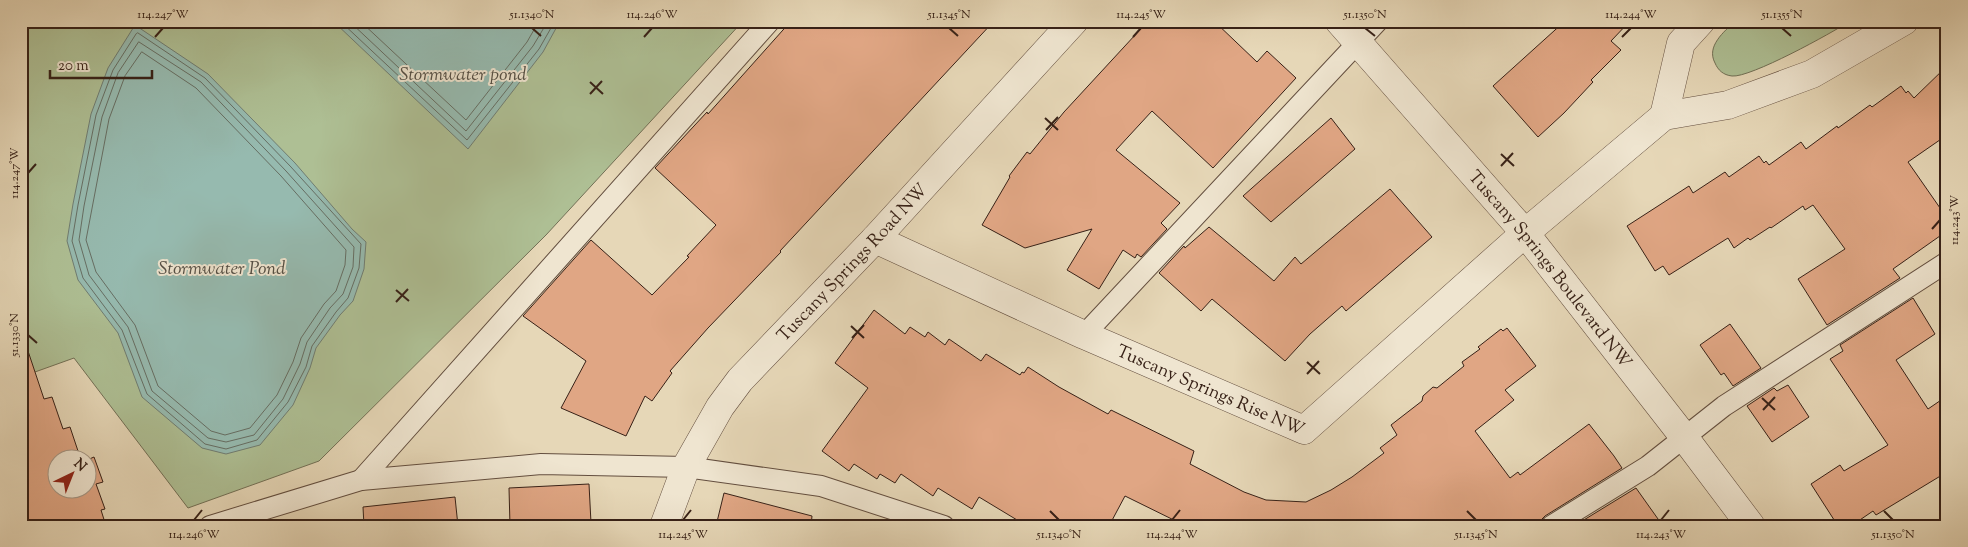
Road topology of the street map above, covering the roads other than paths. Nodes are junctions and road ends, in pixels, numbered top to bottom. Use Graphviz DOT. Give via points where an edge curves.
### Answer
graph roads {
  1 [pos="770,21"];
  2 [pos="1074,21"];
  3 [pos="1339,21"];
  4 [pos="1378,21"];
  5 [pos="1701,21"];
  6 [pos="1904,21"];
  7 [pos="1358,42"];
  8 [pos="1664,116"];
  9 [pos="1525,233"];
  10 [pos="875,239"];
  11 [pos="1947,262"];
  12 [pos="1084,334"];
  13 [pos="1684,437"];
  14 [pos="686,467"];
  15 [pos="361,480"];
  16 [pos="210,526"];
  17 [pos="664,526"];
  18 [pos="944,526"];
  19 [pos="1552,526"];
  20 [pos="1751,526"];
  1 -- 15 [label="lane"];
  2 -- 10 [label="street, Tuscany Springs Road NW"];
  3 -- 7 [label="street, Tuscany Springs Boulevard NW"];
  4 -- 7 [label="lane"];
  5 -- 8 [label="street" via="1681,43"];
  6 -- 8 [label="street" via="1812,74 1728,105"];
  7 -- 9 [label="street, Tuscany Springs Boulevard NW"];
  7 -- 12 [label="lane"];
  8 -- 9 [label="street"];
  9 -- 12 [label="street, Tuscany Springs Rise NW" via="1304,430"];
  9 -- 13 [label="street, Tuscany Springs Boulevard NW"];
  10 -- 12 [label="street, Tuscany Springs Rise NW"];
  10 -- 14 [label="street, Tuscany Springs Road NW" via="740,380 720,407"];
  11 -- 13 [label="lane" via="1724,406"];
  13 -- 19 [label="lane" via="1648,466"];
  13 -- 20 [label="street, Tuscany Springs Boulevard NW"];
  14 -- 15 [label="lane" via="541,464"];
  14 -- 17 [label="street, Tuscany Springs Road NW"];
  14 -- 18 [label="lane" via="821,486"];
  15 -- 16 [label="lane"];
}
